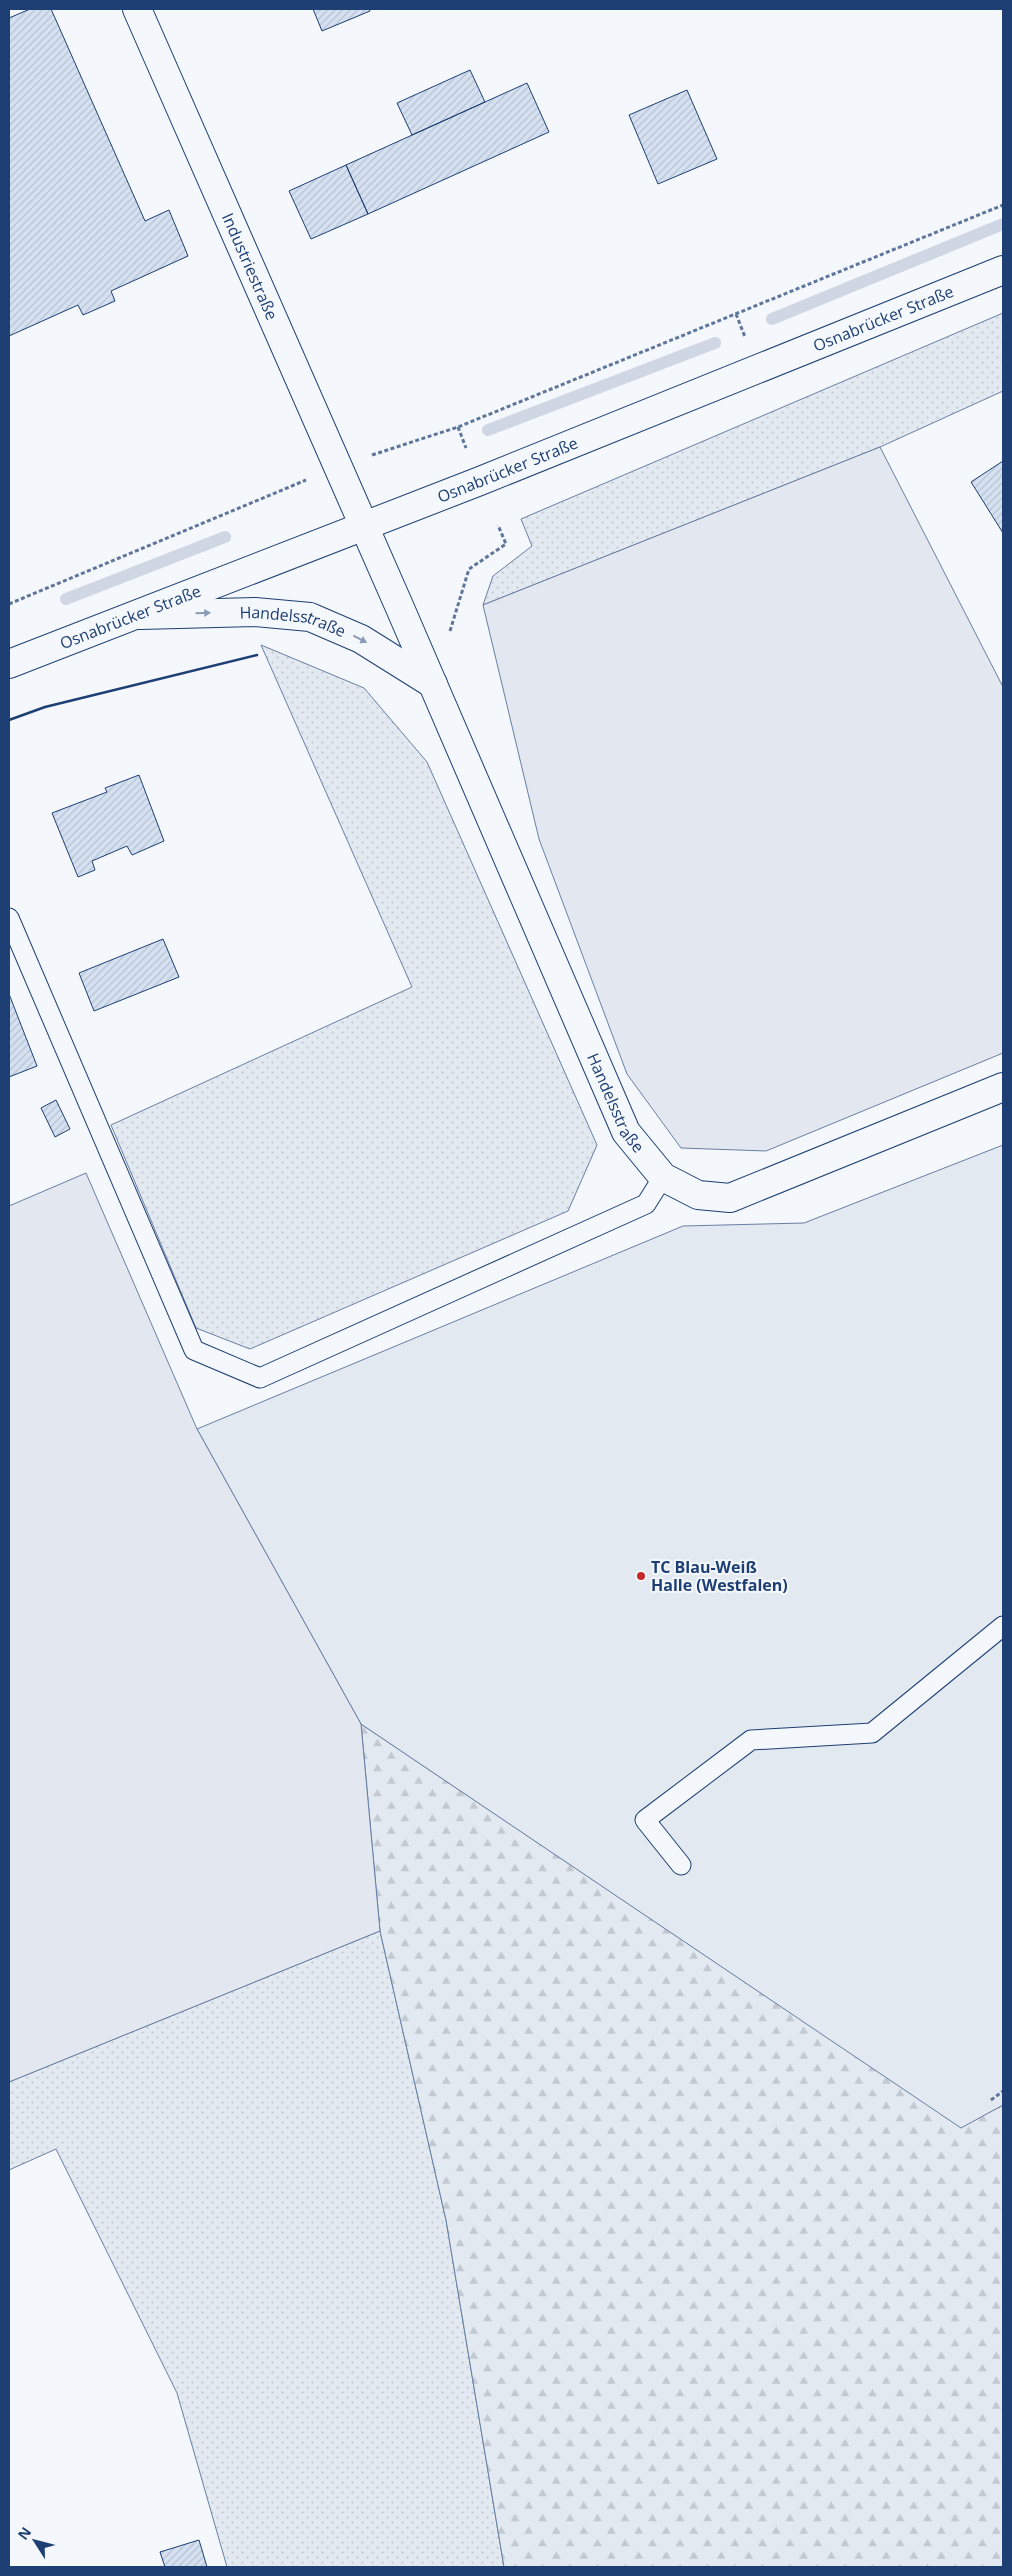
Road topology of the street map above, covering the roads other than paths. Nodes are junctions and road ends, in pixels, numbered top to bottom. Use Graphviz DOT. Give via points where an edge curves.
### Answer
graph roads {
  1 [pos="137,9"];
  2 [pos="1003,270"];
  3 [pos="363,525"];
  4 [pos="136,615"];
  5 [pos="9,664"];
  6 [pos="433,684"];
  7 [pos="9,918"];
  8 [pos="1003,1087"];
  9 [pos="662,1176"];
  10 [pos="1003,1626"];
  11 [pos="682,1865"];
  1 -- 3 [label="street, Industriestraße"];
  2 -- 3 [label="street, Osnabrücker Straße"];
  3 -- 4 [label="street, Osnabrücker Straße"];
  3 -- 6 [label="street, Handelsstraße"];
  4 -- 5 [label="street, Osnabrücker Straße"];
  4 -- 6 [label="street, Handelsstraße, one-way" via="255,612 310,617 361,639"];
  6 -- 9 [label="street, Handelsstraße" via="626,1132"];
  7 -- 9 [label="lane" via="194,1350 260,1378 646,1204"];
  8 -- 9 [label="street, Handelsstraße" via="730,1198 698,1195"];
  10 -- 11 [label="lane" via="872,1733 751,1740 645,1820"];
}
